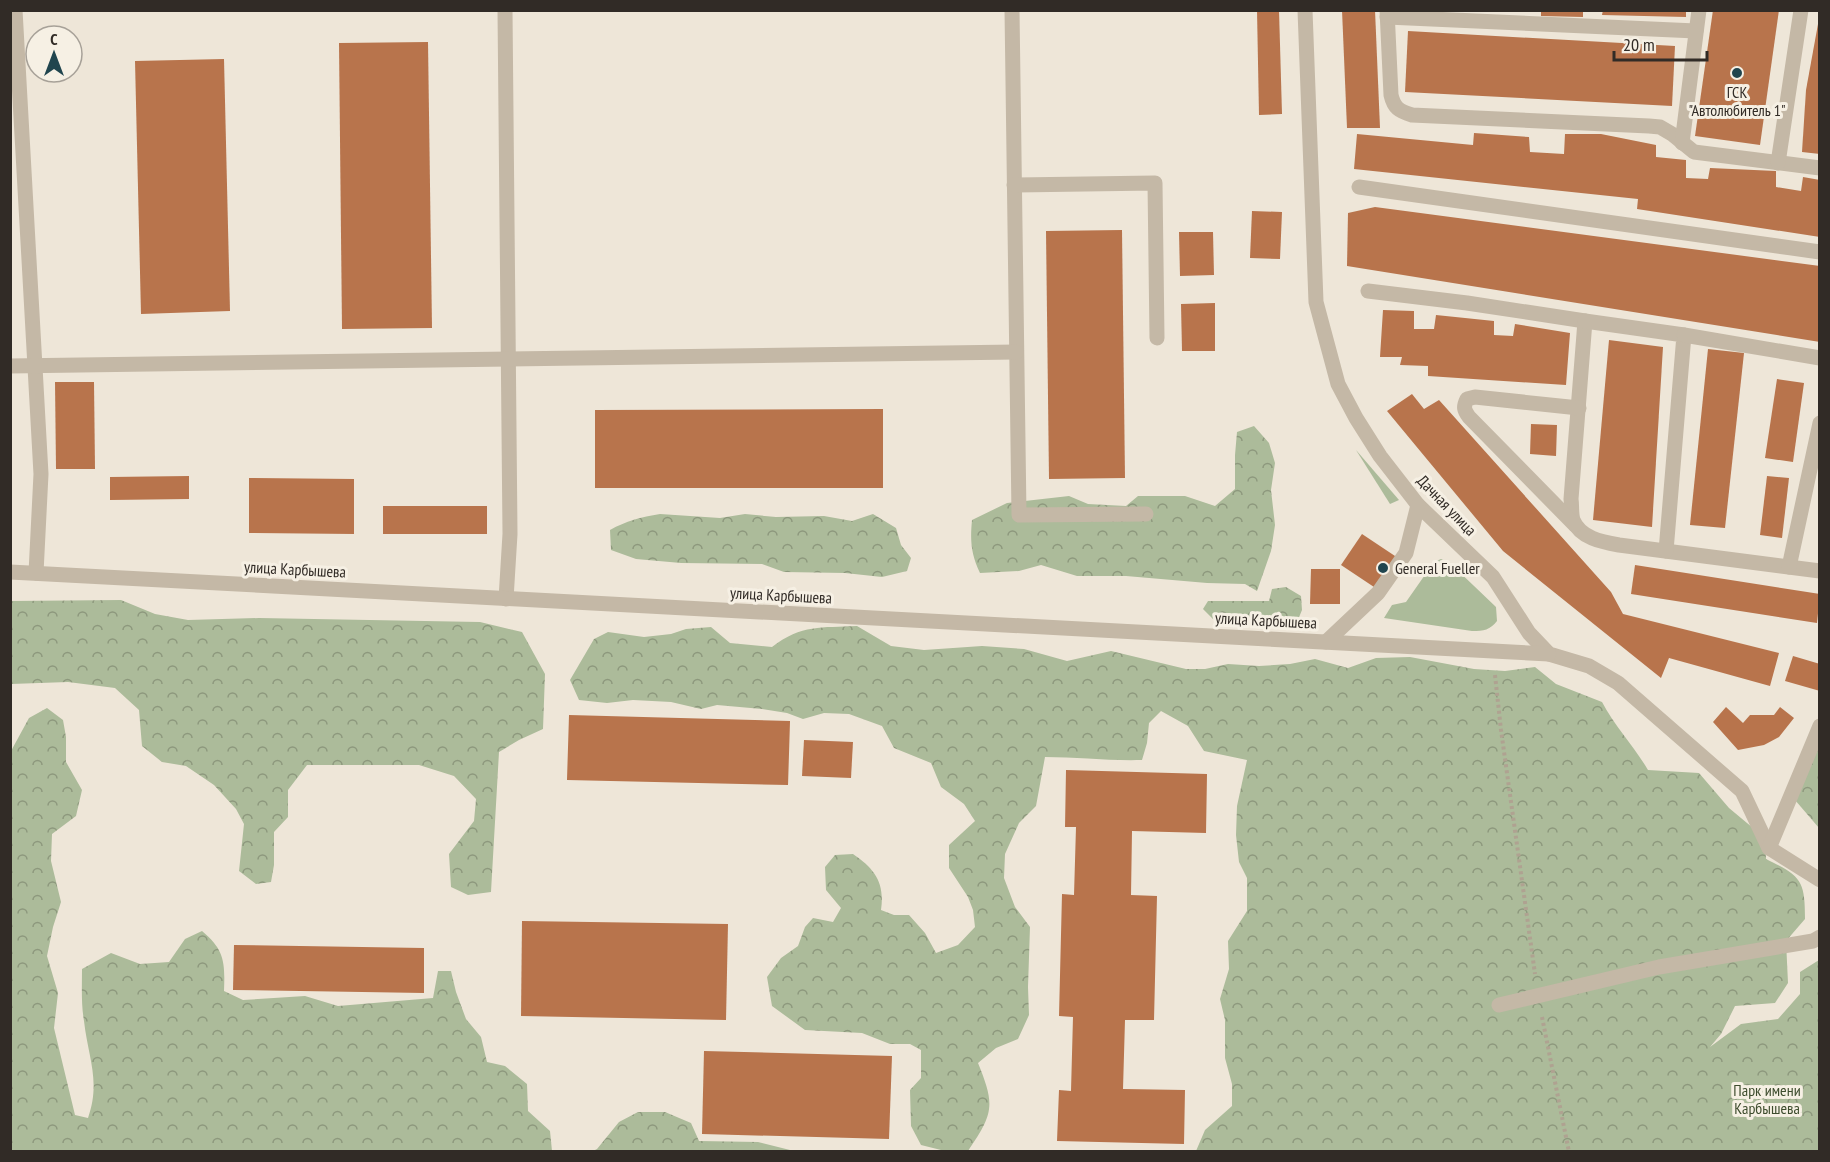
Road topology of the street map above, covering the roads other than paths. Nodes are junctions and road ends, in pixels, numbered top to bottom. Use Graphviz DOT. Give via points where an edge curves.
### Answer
graph roads {
  1 [pos="15,10"];
  2 [pos="505,10"];
  3 [pos="1012,10"];
  4 [pos="1305,10"];
  5 [pos="1699,10"];
  6 [pos="1801,10"];
  7 [pos="1387,14"];
  8 [pos="1696,31"];
  9 [pos="14,76"];
  10 [pos="1682,143"];
  11 [pos="1778,163"];
  12 [pos="1820,168"];
  13 [pos="1014,185"];
  14 [pos="1359,187"];
  15 [pos="1820,252"];
  16 [pos="1368,291"];
  17 [pos="1585,321"];
  18 [pos="1684,335"];
  19 [pos="1157,339"];
  20 [pos="1016,352"];
  21 [pos="1820,358"];
  22 [pos="508,359"];
  23 [pos="35,365"];
  24 [pos="10,366"];
  25 [pos="1579,408"];
  26 [pos="1820,423"];
  27 [pos="1418,505"];
  28 [pos="1146,514"];
  29 [pos="1583,533"];
  30 [pos="1665,551"];
  31 [pos="1789,567"];
  32 [pos="1820,571"];
  33 [pos="10,572"];
  34 [pos="36,573"];
  35 [pos="506,598"];
  36 [pos="1326,642"];
  37 [pos="1549,654"];
  38 [pos="1820,726"];
  39 [pos="1770,848"];
  40 [pos="1820,880"];
  41 [pos="1820,937"];
  42 [pos="1499,1005"];
  1 -- 9 [label="street"];
  2 -- 22 [label="street"];
  3 -- 13 [label="street"];
  4 -- 27 [label="street, Дачная улица" via="1316,302 1338,384 1380,456"];
  5 -- 8 [label="street"];
  6 -- 11 [label="street"];
  7 -- 8 [label="street"];
  7 -- 10 [label="street" via="1391,94 1399,111 1412,115 1660,127"];
  8 -- 10 [label="street"];
  9 -- 23 [label="street"];
  10 -- 11 [label="street" via="1694,152"];
  11 -- 12 [label="street"];
  13 -- 19 [label="street" via="1155,183"];
  13 -- 20 [label="street"];
  14 -- 15 [label="street"];
  16 -- 17 [label="street"];
  17 -- 18 [label="street"];
  17 -- 25 [label="street"];
  18 -- 21 [label="street"];
  18 -- 30 [label="street"];
  20 -- 22 [label="street"];
  20 -- 28 [label="street" via="1019,516"];
  22 -- 23 [label="street"];
  22 -- 35 [label="street" via="510,534"];
  23 -- 24 [label="street"];
  23 -- 34 [label="street" via="41,474"];
  25 -- 29 [label="street" via="1571,499 1572,519"];
  25 -- 29 [label="street" via="1481,397 1467,399 1463,405 1469,417"];
  26 -- 31 [label="street"];
  27 -- 36 [label="street" via="1406,553 1378,593"];
  27 -- 37 [label="street, Дачная улица" via="1493,577 1529,633"];
  29 -- 30 [label="street" via="1598,541"];
  30 -- 31 [label="street"];
  31 -- 32 [label="street"];
  33 -- 34 [label="street, улица Карбышева"];
  34 -- 35 [label="street, улица Карбышева"];
  35 -- 36 [label="street, улица Карбышева"];
  36 -- 37 [label="street, улица Карбышева"];
  37 -- 39 [label="street" via="1589,666 1618,683 1742,791"];
  38 -- 39 [label="street"];
  39 -- 40 [label="street"];
  41 -- 42 [label="street" via="1659,967"];
}
